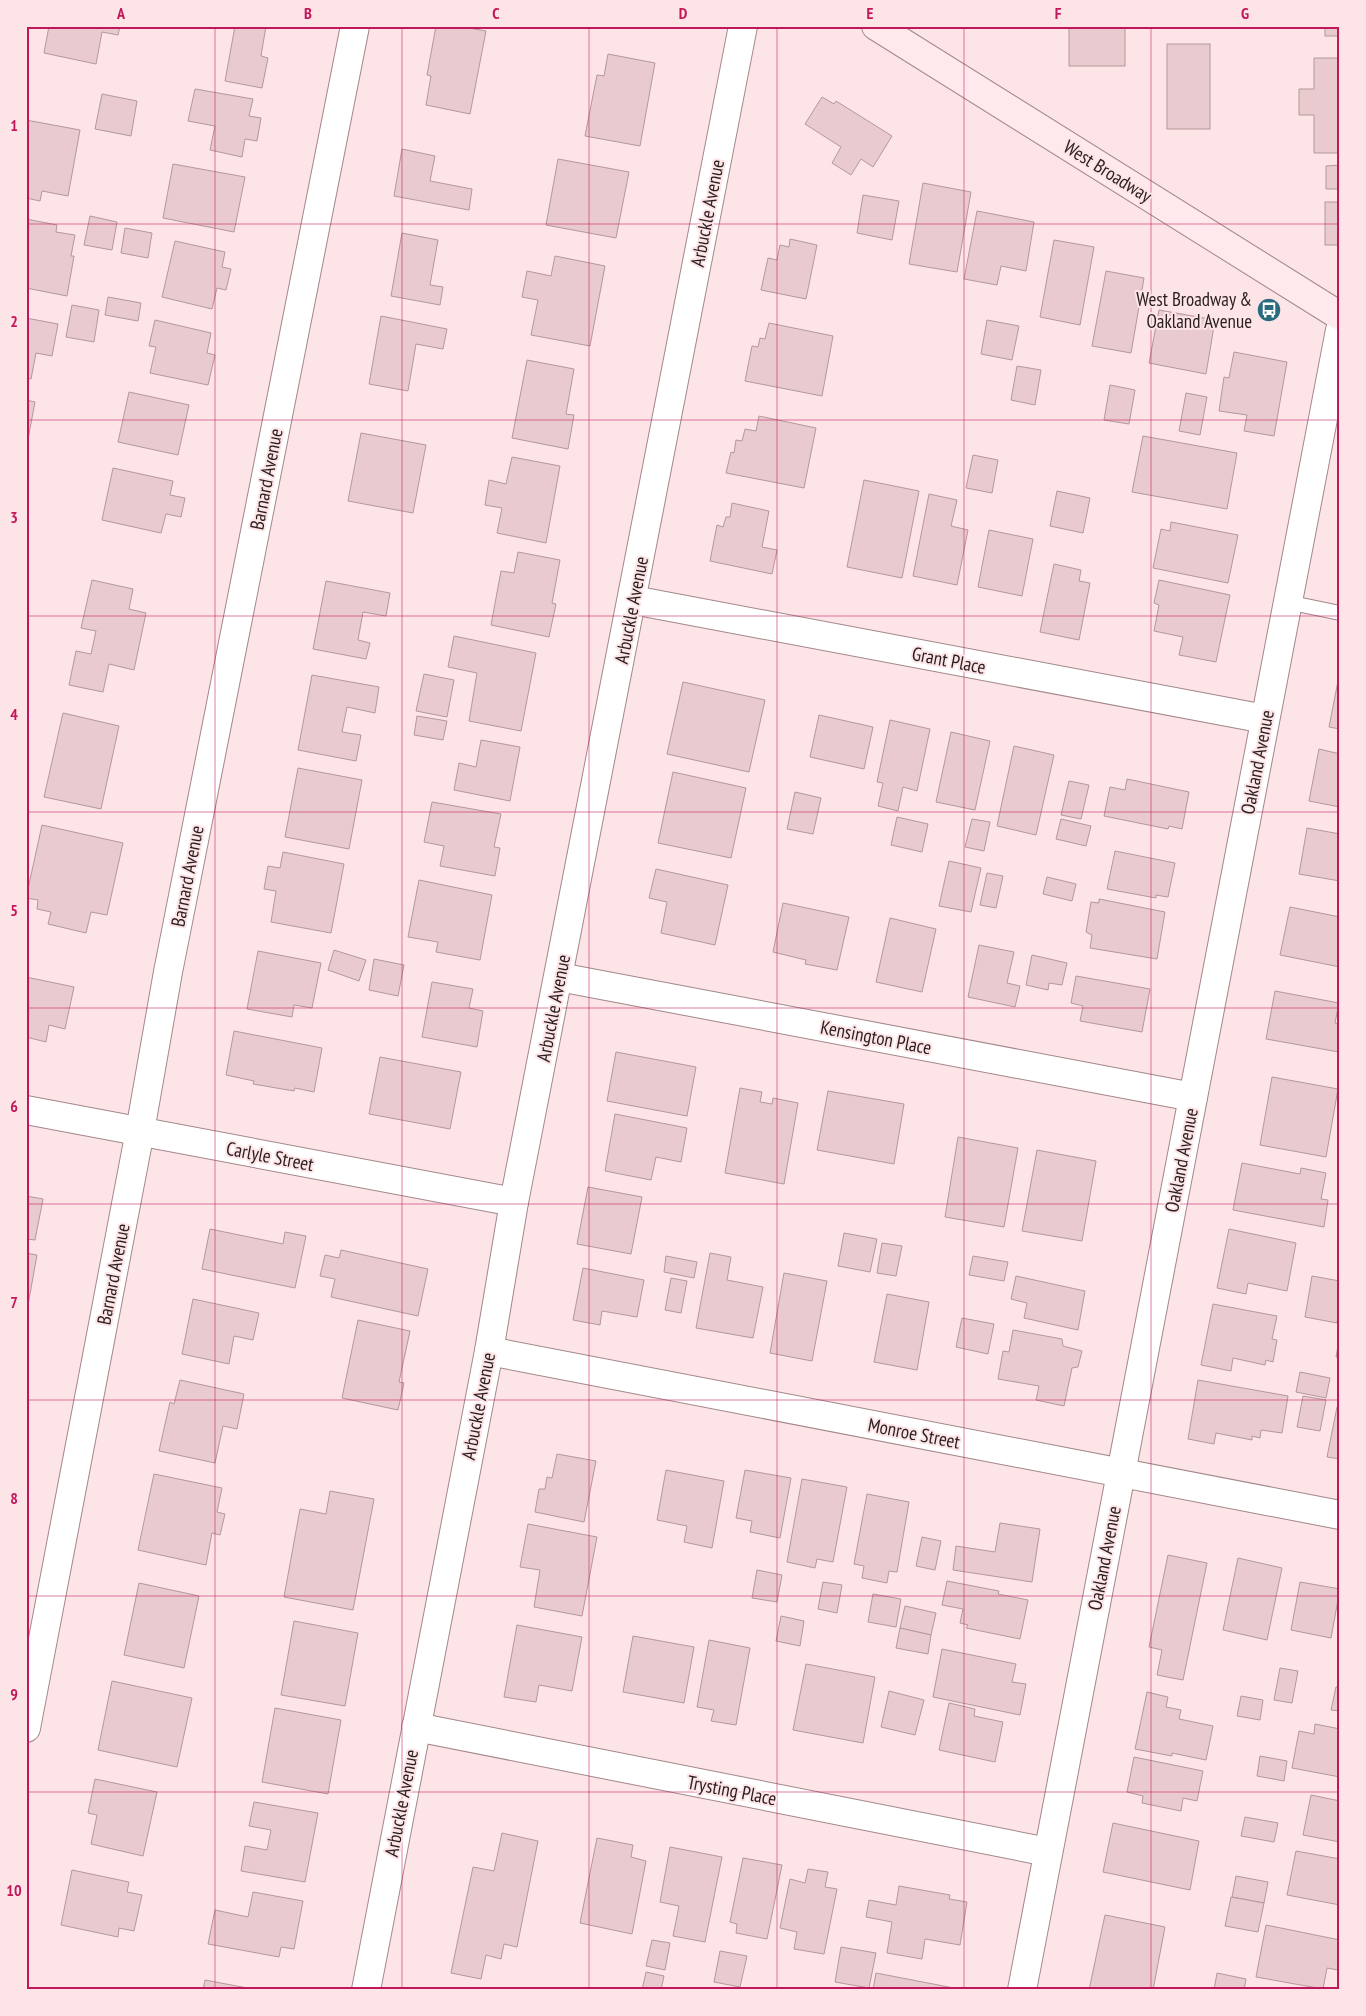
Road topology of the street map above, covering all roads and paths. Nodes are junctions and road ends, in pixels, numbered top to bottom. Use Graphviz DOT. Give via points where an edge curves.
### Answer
graph roads {
  1 [pos="355,26"];
  2 [pos="743,26"];
  3 [pos="876,26"];
  4 [pos="1340,316"];
  5 [pos="1340,330"];
  6 [pos="633,600"];
  7 [pos="1288,602"];
  8 [pos="1340,613"];
  9 [pos="1265,719"];
  10 [pos="559,978"];
  11 [pos="1193,1097"];
  12 [pos="26,1110"];
  13 [pos="140,1131"];
  14 [pos="514,1202"];
  15 [pos="489,1351"];
  16 [pos="1120,1473"];
  17 [pos="1340,1515"];
  18 [pos="416,1727"];
  19 [pos="26,1728"];
  20 [pos="1048,1852"];
  21 [pos="366,1990"];
  22 [pos="1022,1990"];
  1 -- 13 [label="street, Barnard Avenue" via="168,972"];
  2 -- 6 [label="street, Arbuckle Avenue"];
  3 -- 4 [label="main road, West Broadway"];
  5 -- 7 [label="street, Oakland Avenue"];
  6 -- 9 [label="street, Grant Place"];
  6 -- 10 [label="street, Arbuckle Avenue"];
  7 -- 8 [label="lane"];
  7 -- 9 [label="street, Oakland Avenue"];
  9 -- 11 [label="street, Oakland Avenue"];
  10 -- 11 [label="street, Kensington Place"];
  10 -- 14 [label="street, Arbuckle Avenue"];
  11 -- 16 [label="street, Oakland Avenue"];
  12 -- 13 [label="street, Carlyle Street"];
  13 -- 14 [label="street, Carlyle Street"];
  13 -- 19 [label="street, Barnard Avenue"];
  14 -- 15 [label="street, Arbuckle Avenue"];
  15 -- 16 [label="street, Monroe Street"];
  15 -- 18 [label="street, Arbuckle Avenue"];
  16 -- 17 [label="street, Monroe Street"];
  16 -- 20 [label="street, Oakland Avenue"];
  18 -- 20 [label="street, Trysting Place"];
  18 -- 21 [label="street, Arbuckle Avenue"];
  20 -- 22 [label="street, Oakland Avenue"];
}
